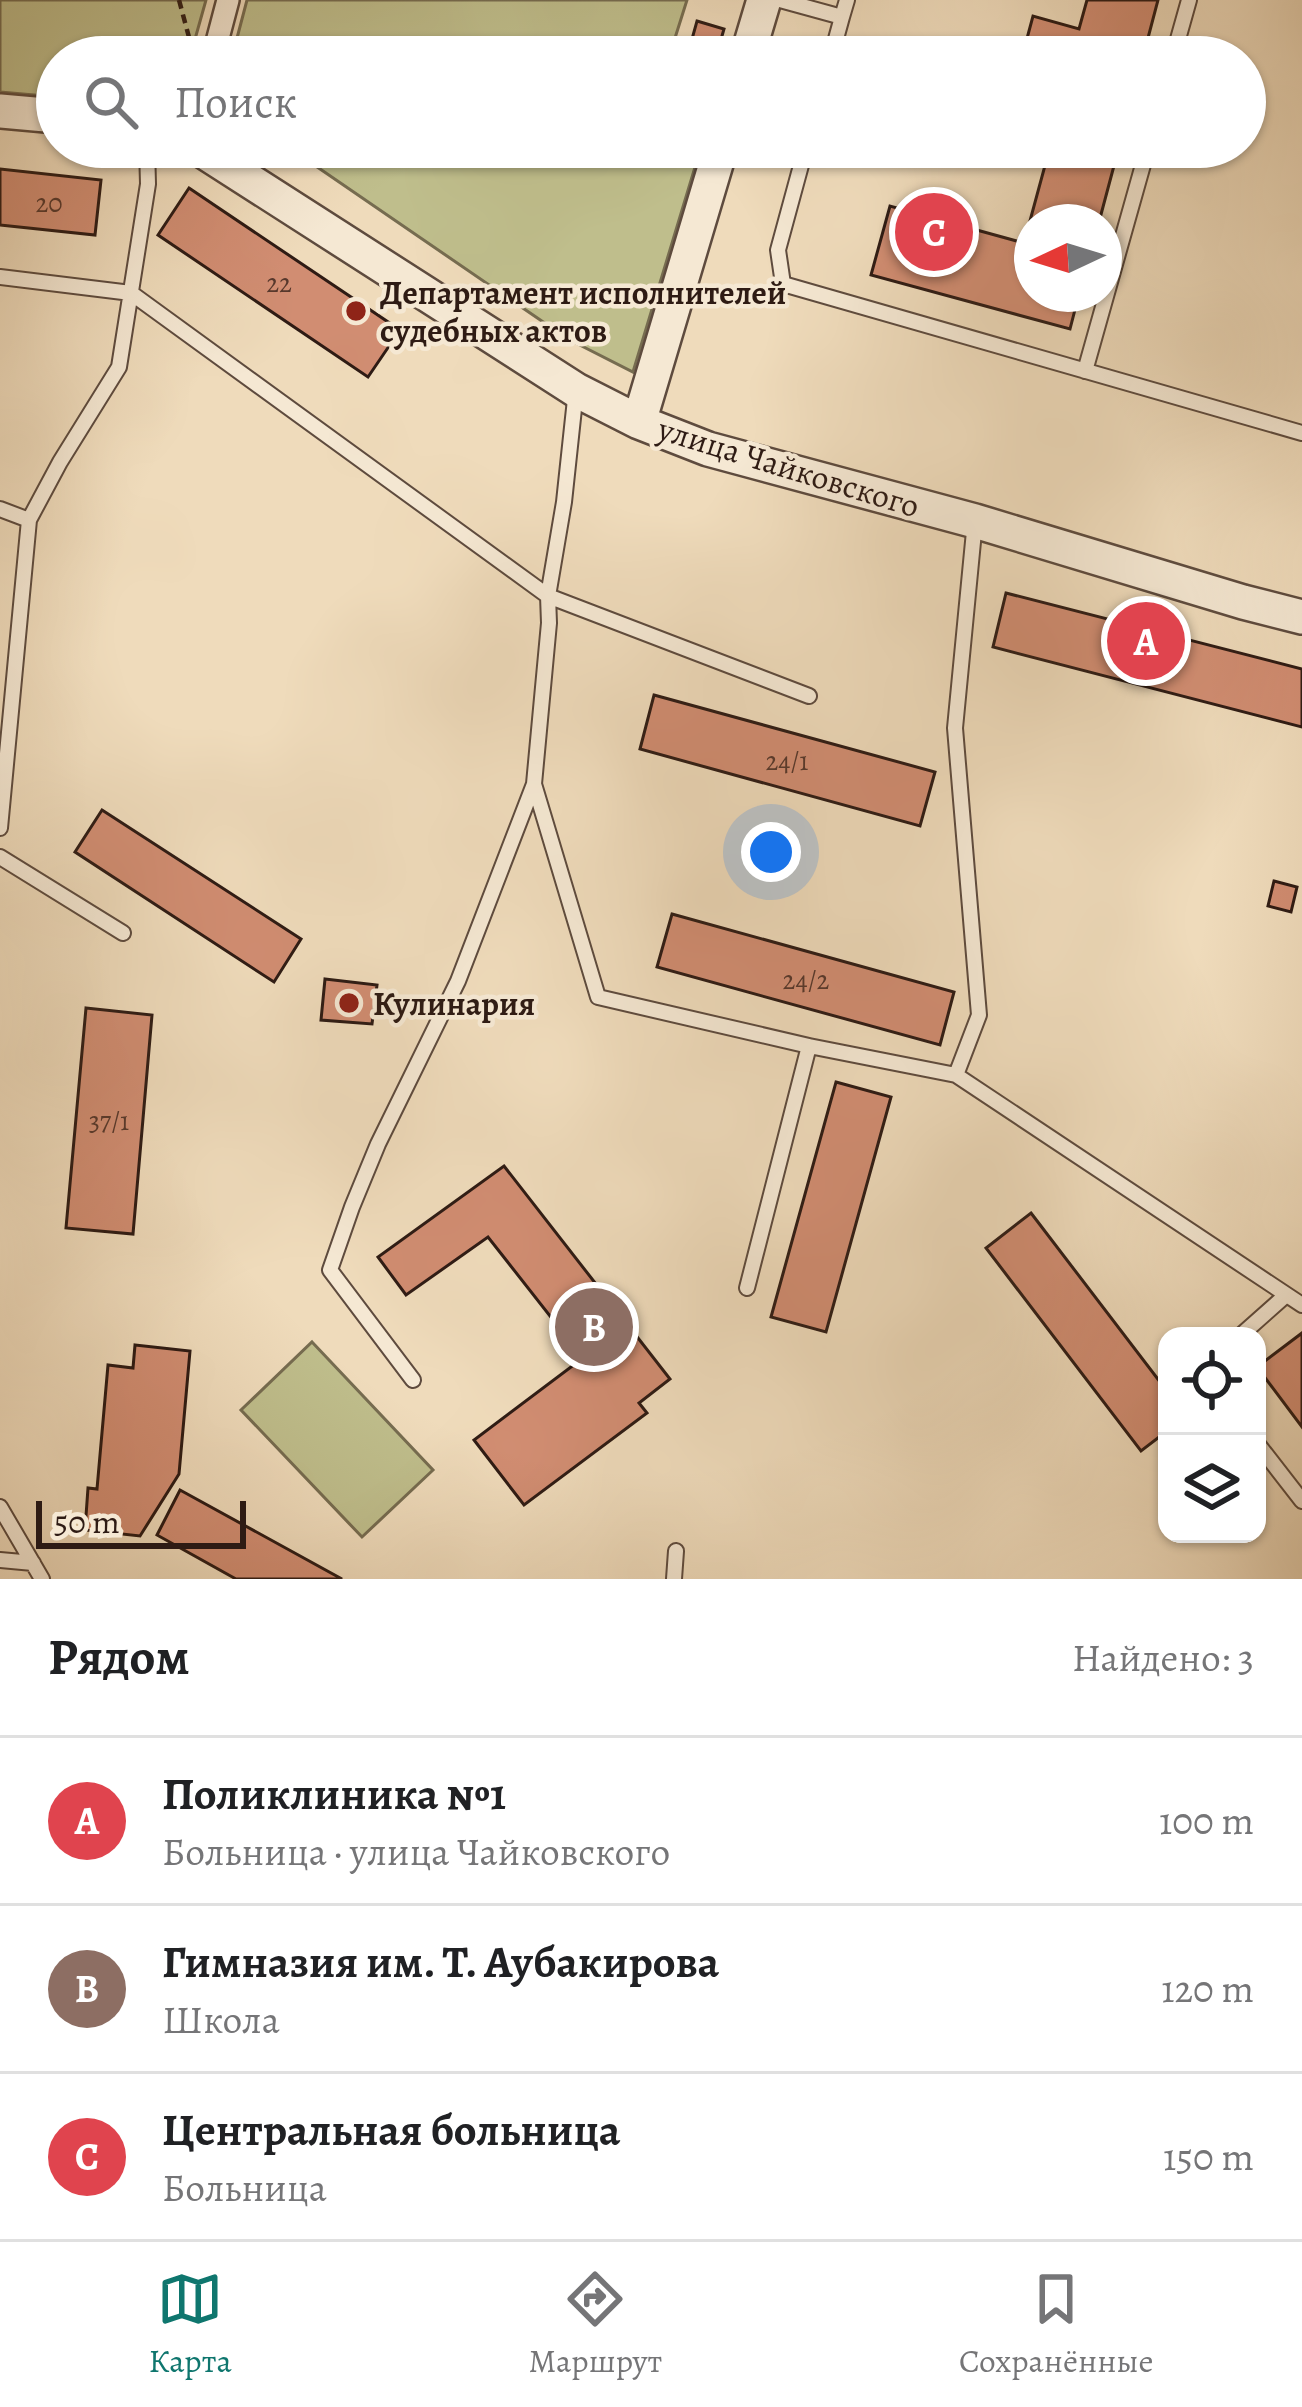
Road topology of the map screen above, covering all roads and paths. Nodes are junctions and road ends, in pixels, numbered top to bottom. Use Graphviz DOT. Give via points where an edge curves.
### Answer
graph roads {
  1 [pos="179,0"];
  2 [pos="228,0"];
  3 [pos="764,0"];
  4 [pos="780,0"];
  5 [pos="847,0"];
  6 [pos="1189,0"];
  7 [pos="842,17"];
  8 [pos="188,36"];
  9 [pos="219,36"];
  10 [pos="753,36"];
  11 [pos="837,36"];
  12 [pos="1179,36"];
  13 [pos="0,111"];
  14 [pos="36,114"];
  15 [pos="148,168"];
  16 [pos="230,168"];
  17 [pos="715,168"];
  18 [pos="800,168"];
  19 [pos="1142,168"];
  20 [pos="0,277"];
  21 [pos="131,293"];
  22 [pos="1085,371"];
  23 [pos="575,389"];
  24 [pos="639,422"];
  25 [pos="1302,433"];
  26 [pos="0,509"];
  27 [pos="29,520"];
  28 [pos="975,521"];
  29 [pos="548,596"];
  30 [pos="1302,617"];
  31 [pos="809,696"];
  32 [pos="534,784"];
  33 [pos="0,827"];
  34 [pos="0,857"];
  35 [pos="123,933"];
  36 [pos="809,1046"];
  37 [pos="956,1075"];
  38 [pos="747,1288"];
  39 [pos="1285,1296"];
  40 [pos="1302,1305"];
  41 [pos="1250,1327"];
  42 [pos="413,1380"];
  43 [pos="1266,1455"];
  44 [pos="1302,1501"];
  45 [pos="0,1507"];
  46 [pos="676,1551"];
  47 [pos="0,1560"];
  48 [pos="33,1563"];
  49 [pos="42,1579"];
  50 [pos="674,1579"];
  1 -- 8 [label="path"];
  2 -- 9 [label="street"];
  3 -- 10 [label="street"];
  4 -- 7 [label="lane"];
  5 -- 7 [label="lane"];
  6 -- 12 [label="lane"];
  7 -- 11 [label="lane"];
  13 -- 14 [label="street"];
  15 -- 21 [label="lane"];
  16 -- 23 [label="street, улица Чайковского"];
  17 -- 24 [label="street"];
  18 -- 22 [label="lane" via="778,250 783,284"];
  19 -- 22 [label="lane"];
  20 -- 21 [label="lane"];
  21 -- 27 [label="lane" via="118,367"];
  21 -- 29 [label="lane"];
  22 -- 25 [label="lane"];
  23 -- 24 [label="street, улица Чайковского"];
  23 -- 29 [label="lane"];
  24 -- 28 [label="street, улица Чайковского" via="708,449"];
  26 -- 27 [label="lane"];
  27 -- 33 [label="lane"];
  28 -- 30 [label="street, улица Чайковского"];
  28 -- 37 [label="lane" via="956,728 979,1015"];
  29 -- 31 [label="lane"];
  29 -- 32 [label="lane"];
  32 -- 36 [label="lane" via="598,997"];
  32 -- 42 [label="lane" via="458,981 378,1144 330,1270"];
  34 -- 35 [label="lane"];
  36 -- 37 [label="lane"];
  36 -- 38 [label="lane"];
  37 -- 39 [label="lane"];
  39 -- 40 [label="lane"];
  39 -- 41 [label="lane"];
  43 -- 44 [label="lane"];
  45 -- 48 [label="lane"];
  46 -- 50 [label="lane"];
  47 -- 48 [label="lane"];
  48 -- 49 [label="lane"];
}
